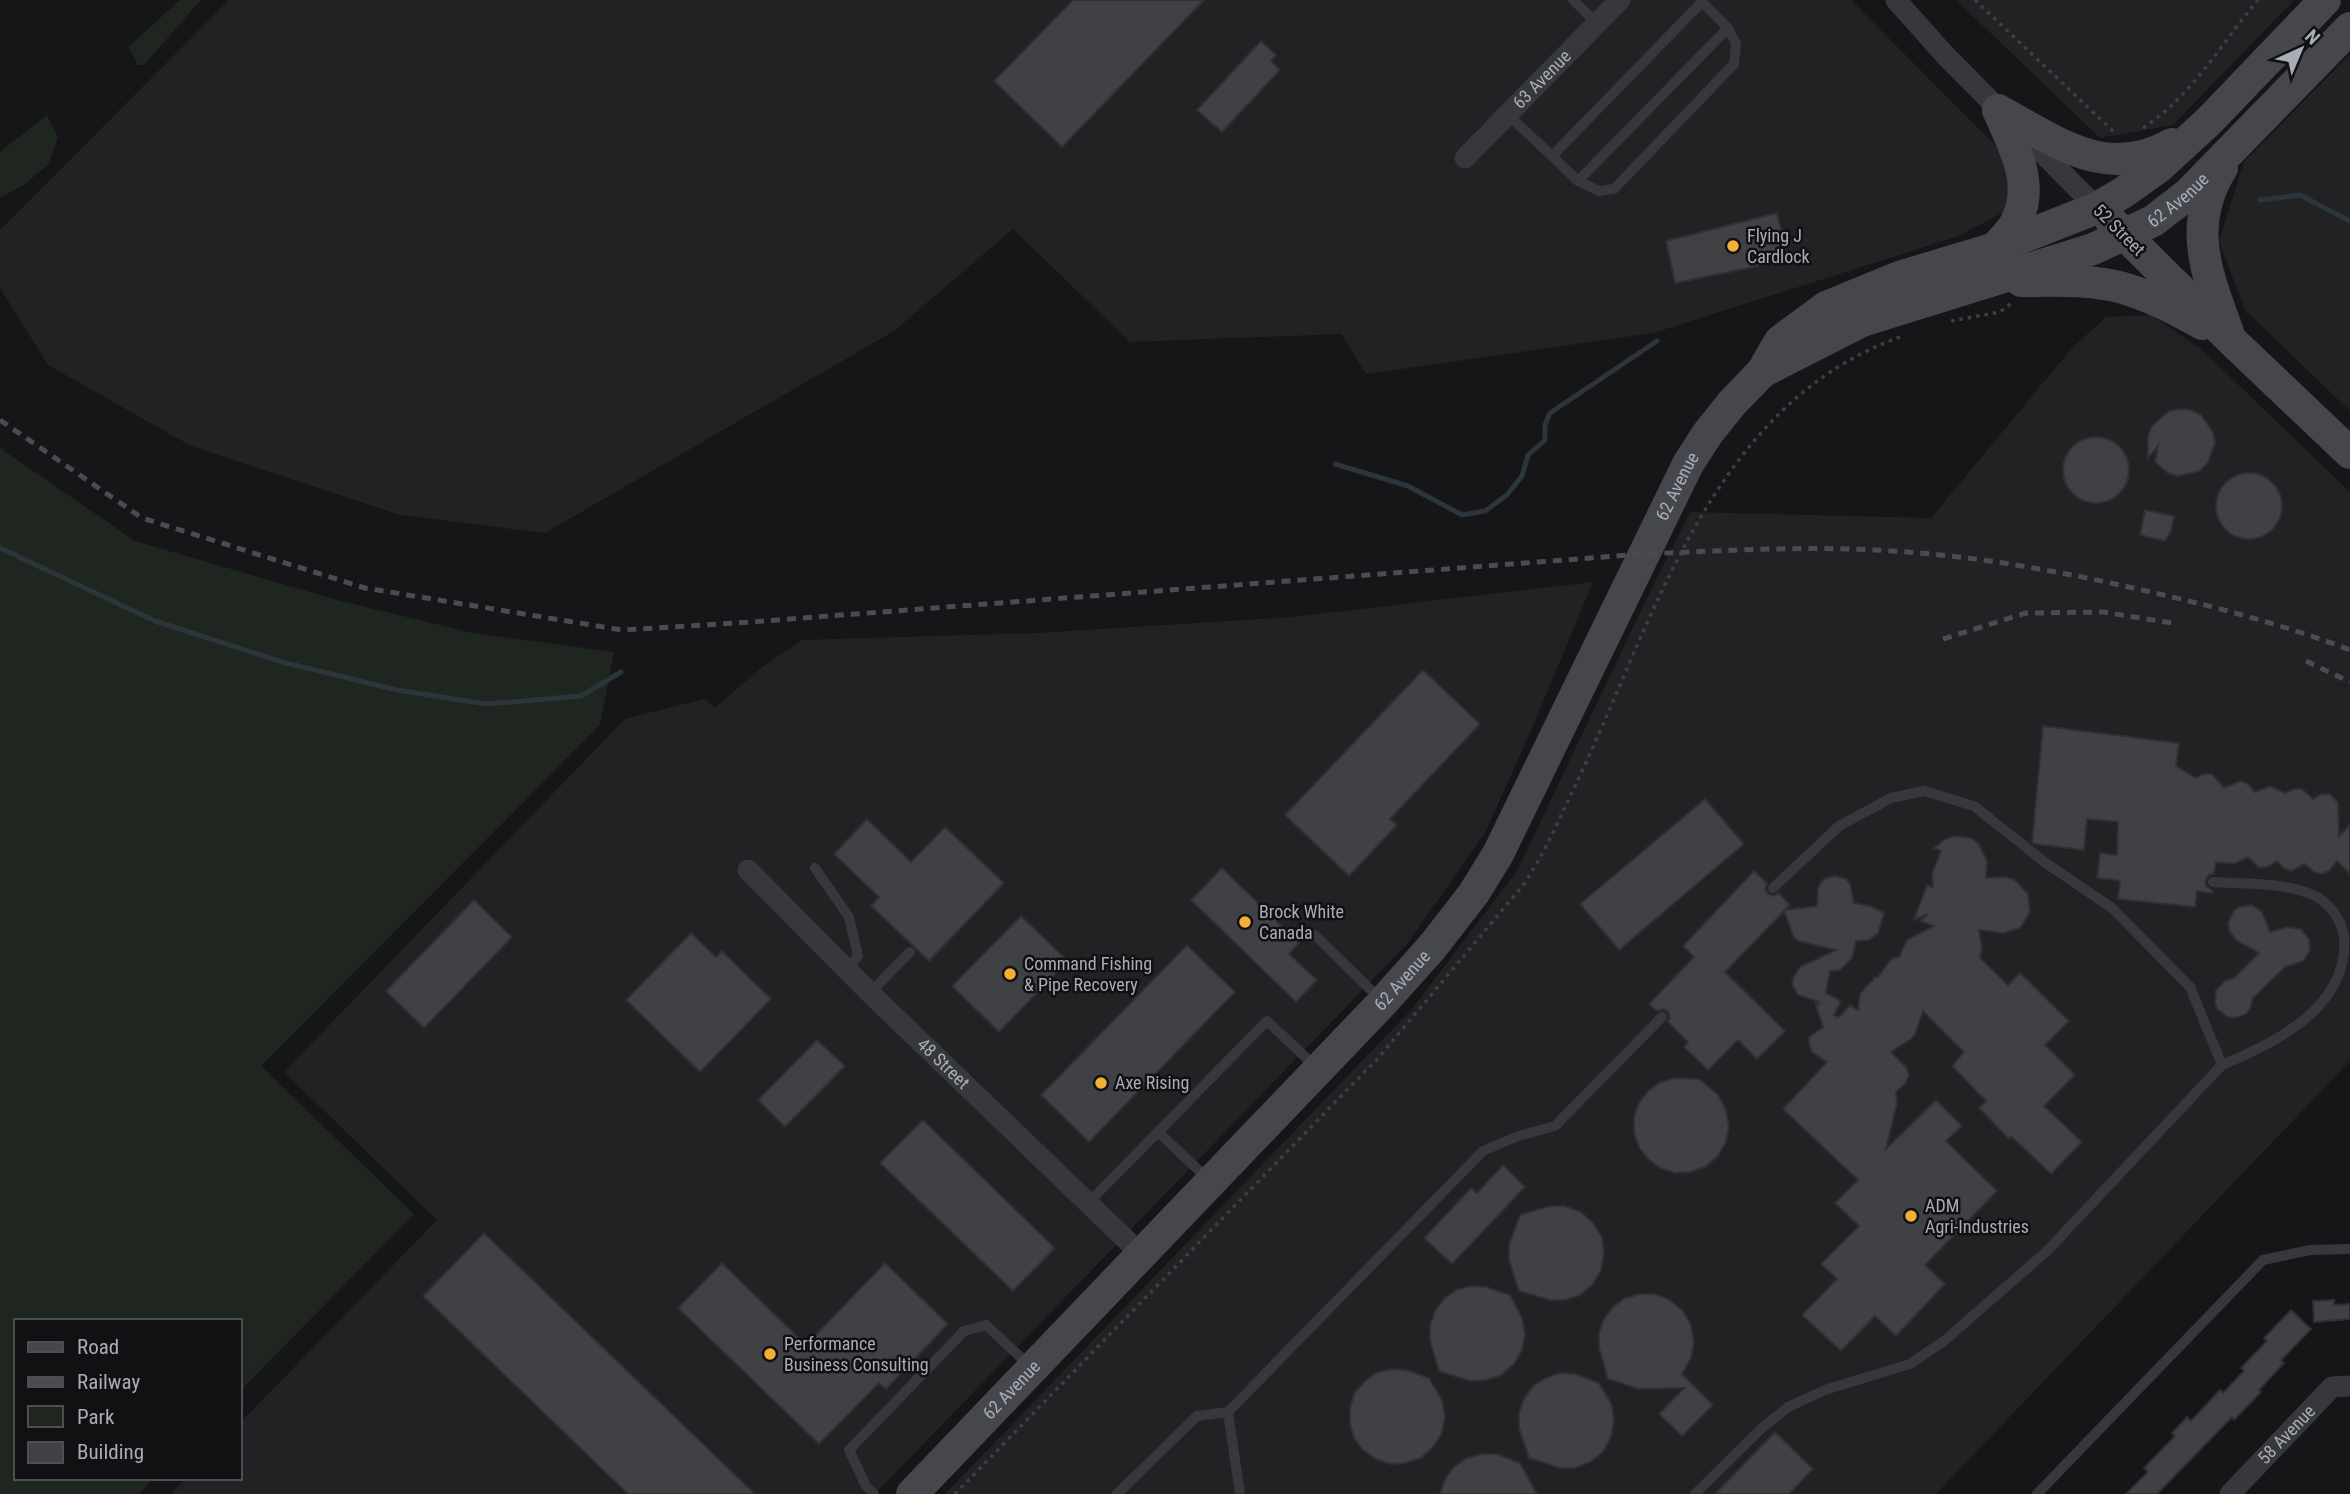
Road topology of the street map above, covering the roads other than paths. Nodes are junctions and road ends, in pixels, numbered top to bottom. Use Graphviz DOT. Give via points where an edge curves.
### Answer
graph roads {
  1 [pos="1573,0"];
  2 [pos="1620,0"];
  3 [pos="1896,0"];
  4 [pos="2325,0"];
  5 [pos="1701,1"];
  6 [pos="1597,23"];
  7 [pos="1728,28"];
  8 [pos="2350,29"];
  9 [pos="1998,110"];
  10 [pos="1508,115"];
  11 [pos="2209,121"];
  12 [pos="2245,137"];
  13 [pos="1552,156"];
  14 [pos="1465,158"];
  15 [pos="1578,181"];
  16 [pos="2097,208"];
  17 [pos="2125,235"];
  18 [pos="1995,248"];
  19 [pos="1995,281"];
  20 [pos="2231,340"];
  21 [pos="1762,372"];
  22 [pos="2350,453"];
  23 [pos="815,868"];
  24 [pos="748,870"];
  25 [pos="2213,882"];
  26 [pos="1773,888"];
  27 [pos="1315,936"];
  28 [pos="910,952"];
  29 [pos="2346,962"];
  30 [pos="847,970"];
  31 [pos="870,993"];
  32 [pos="1383,1002"];
  33 [pos="1662,1017"];
  34 [pos="2222,1065"];
  35 [pos="1319,1070"];
  36 [pos="1158,1132"];
  37 [pos="1211,1182"];
  38 [pos="1088,1203"];
  39 [pos="2350,1249"];
  40 [pos="1141,1254"];
  41 [pos="1032,1368"];
  42 [pos="2350,1386"];
  43 [pos="1228,1412"];
  44 [pos="874,1494"];
  45 [pos="912,1494"];
  46 [pos="1117,1494"];
  47 [pos="1241,1494"];
  48 [pos="1695,1494"];
  49 [pos="2037,1494"];
  50 [pos="2230,1494"];
  1 -- 6 [label="lane"];
  2 -- 6 [label="street, 63 Avenue"];
  3 -- 9 [label="street, 52 Street"];
  4 -- 11 [label="main road, 62 Avenue"];
  5 -- 7 [label="lane"];
  5 -- 13 [label="lane"];
  6 -- 10 [label="street, 63 Avenue"];
  7 -- 15 [label="lane"];
  7 -- 15 [label="lane" via="1736,44 1734,64 1614,189 1599,191"];
  8 -- 12 [label="main road, 62 Avenue"];
  9 -- 11 [label="main road" via="2070,149 2113,160 2158,152"];
  9 -- 16 [label="street, 52 Street"];
  9 -- 18 [label="main road" via="2022,166 2025,186 2016,223"];
  10 -- 13 [label="lane"];
  10 -- 14 [label="street, 63 Avenue"];
  11 -- 16 [label="main road, 62 Avenue" via="2159,167"];
  12 -- 17 [label="main road, 62 Avenue" via="2189,194"];
  12 -- 20 [label="main road" via="2208,197 2201,240 2209,280"];
  13 -- 15 [label="lane"];
  16 -- 17 [label="main road, 52 Street"];
  16 -- 18 [label="main road, 62 Avenue"];
  17 -- 19 [label="main road, 62 Avenue"];
  17 -- 20 [label="main road, 52 Street"];
  18 -- 21 [label="main road, 62 Avenue" via="1899,277 1826,307 1780,341"];
  19 -- 20 [label="main road" via="2077,281 2124,288 2182,312"];
  19 -- 21 [label="main road, 62 Avenue" via="1862,321"];
  20 -- 22 [label="main road, 52 Street"];
  21 -- 32 [label="main road, 62 Avenue" via="1732,403 1688,464 1498,854 1433,946"];
  23 -- 30 [label="lane" via="849,917 858,956"];
  24 -- 30 [label="street, 48 Street"];
  25 -- 29 [label="lane" via="2289,888 2315,895 2342,926"];
  26 -- 34 [label="lane" via="1839,826 1891,798 1924,791 1974,806 2112,908 2190,987"];
  27 -- 32 [label="lane"];
  28 -- 31 [label="lane"];
  29 -- 34 [label="lane" via="2330,994 2304,1021 2269,1045"];
  30 -- 31 [label="street, 48 Street"];
  31 -- 38 [label="street, 48 Street"];
  32 -- 35 [label="main road, 62 Avenue"];
  33 -- 43 [label="lane" via="1555,1126 1483,1151"];
  34 -- 48 [label="lane" via="2047,1251 1944,1341 1910,1364 1825,1390 1788,1407"];
  35 -- 36 [label="lane" via="1267,1021"];
  35 -- 37 [label="main road, 62 Avenue"];
  36 -- 37 [label="lane"];
  36 -- 38 [label="lane"];
  37 -- 40 [label="main road, 62 Avenue"];
  38 -- 40 [label="street, 48 Street"];
  39 -- 49 [label="lane" via="2310,1250 2263,1260"];
  40 -- 41 [label="main road, 62 Avenue"];
  41 -- 44 [label="lane" via="986,1325 964,1332 849,1450"];
  41 -- 45 [label="main road, 62 Avenue"];
  42 -- 50 [label="street, 58 Avenue" via="2332,1387"];
  43 -- 46 [label="lane" via="1197,1416"];
  43 -- 47 [label="lane"];
}
